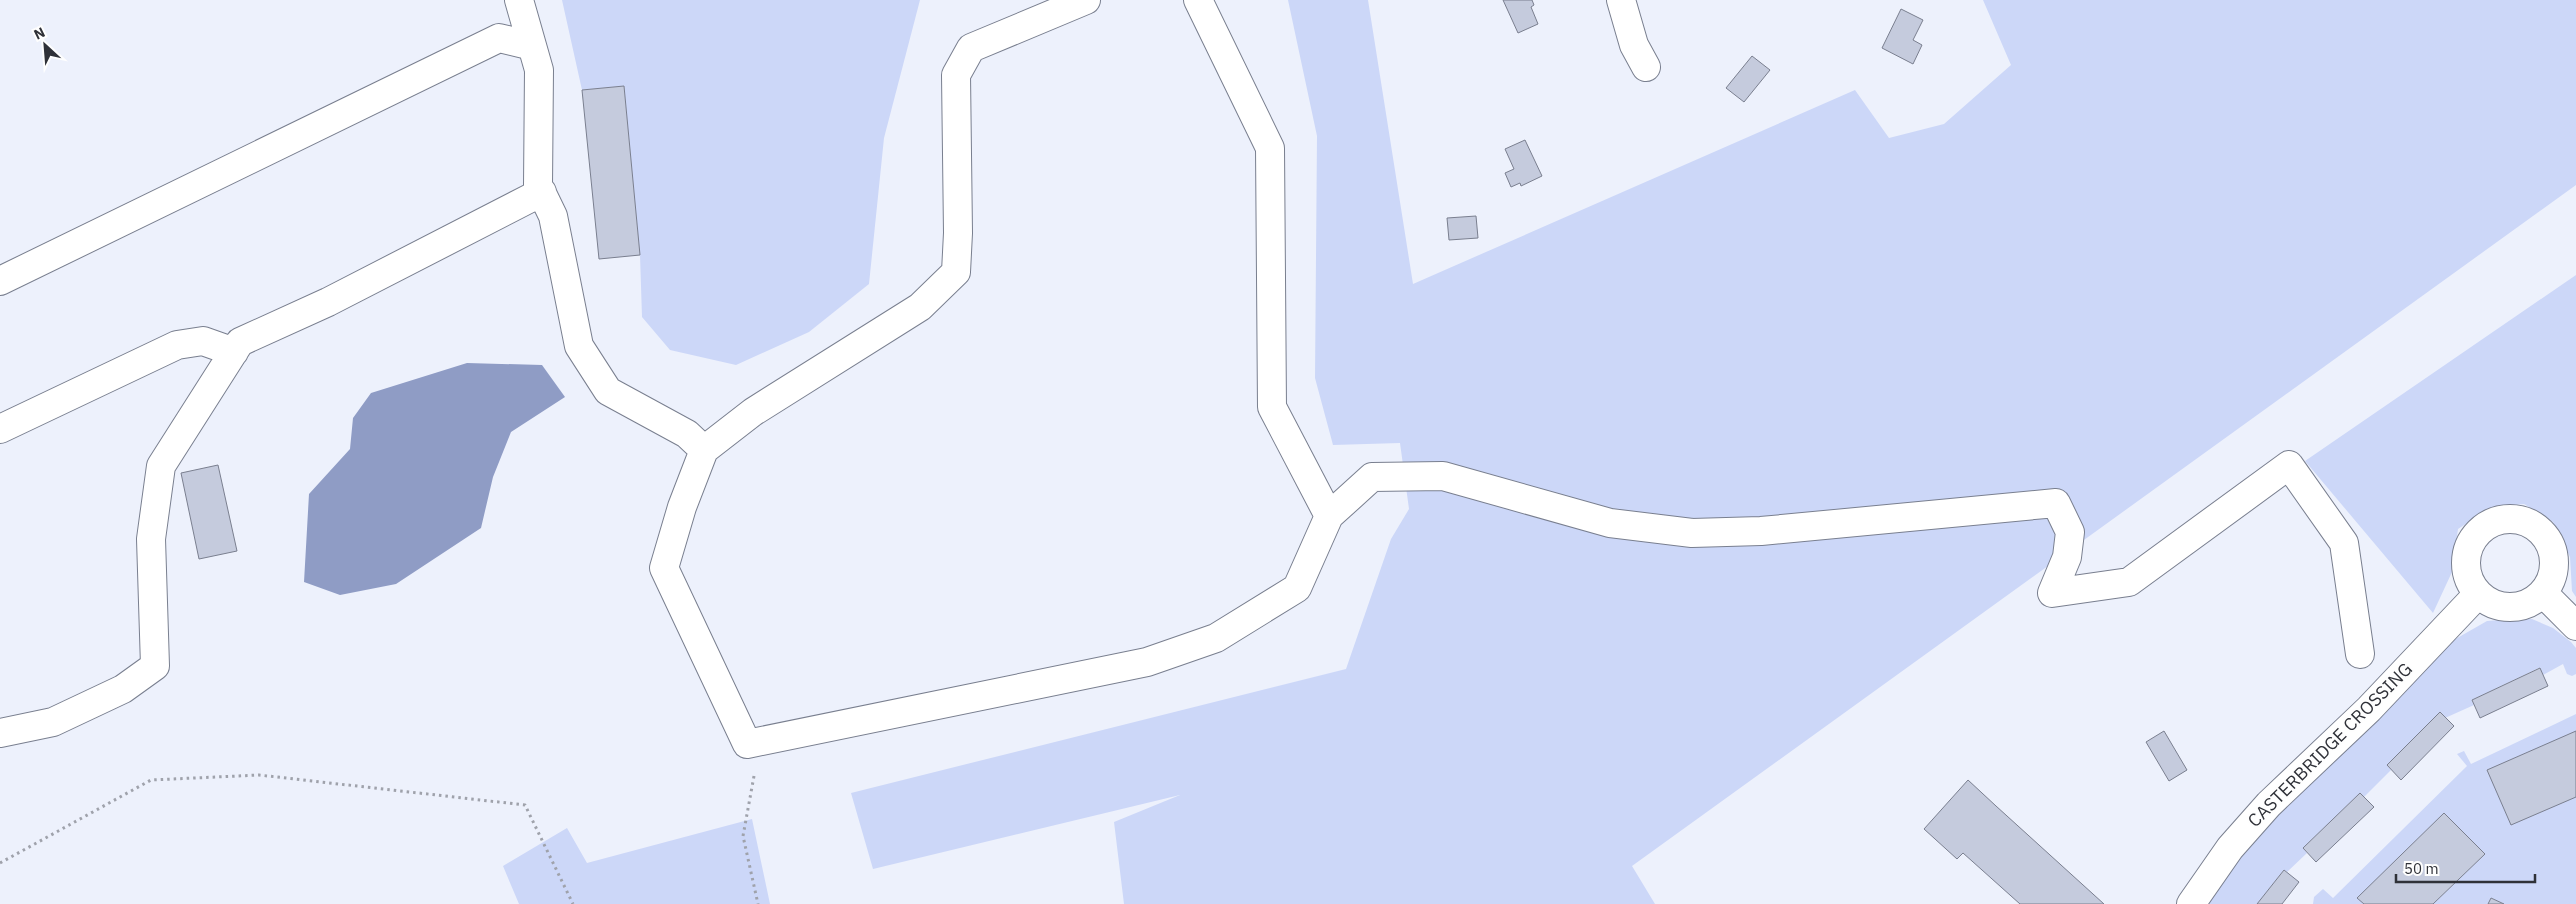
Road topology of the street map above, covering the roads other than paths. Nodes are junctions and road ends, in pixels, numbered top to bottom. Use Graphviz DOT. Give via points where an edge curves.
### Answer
graph roads {
  1 [pos="519,0"];
  2 [pos="1086,0"];
  3 [pos="1198,0"];
  4 [pos="1621,0"];
  5 [pos="532,46"];
  6 [pos="1646,67"];
  7 [pos="542,192"];
  8 [pos="0,281"];
  9 [pos="234,352"];
  10 [pos="0,429"];
  11 [pos="704,450"];
  12 [pos="1329,516"];
  13 [pos="2543,593"];
  14 [pos="2478,594"];
  15 [pos="2576,626"];
  16 [pos="2360,654"];
  17 [pos="0,733"];
  18 [pos="2191,904"];
  1 -- 5 [label="street"];
  2 -- 11 [label="street" via="971,48 956,75 956,272 920,307 753,412"];
  3 -- 12 [label="street" via="1270,148 1272,407"];
  4 -- 6 [label="street" via="1634,44"];
  5 -- 7 [label="street" via="539,70 538,185"];
  5 -- 8 [label="street" via="499,38"];
  7 -- 9 [label="street" via="328,302 240,342"];
  7 -- 11 [label="street" via="553,216 579,346 584,354 608,391 687,434"];
  9 -- 10 [label="street" via="204,341 177,345"];
  9 -- 17 [label="street" via="161,466 151,539 155,666 123,689 54,722"];
  11 -- 12 [label="street" via="682,507 664,568 747,744 1147,662 1216,638 1297,588"];
  12 -- 16 [label="street" via="1372,477 1443,476 1610,522 1692,533 1761,531 2056,503 2070,532 2067,557 2052,593 2130,582 2289,465 2344,543"];
  13 -- 14 [label="street" via="2523,605 2511,607 2498,606"];
  13 -- 14 [label="street" via="2552,578 2555,562 2549,540 2532,524 2510,518 2479,531 2468,551 2467,574"];
  13 -- 15 [label="street"];
  14 -- 18 [label="street, CASTERBRIDGE CROSSING" via="2369,709 2269,804 2230,848"];
}
